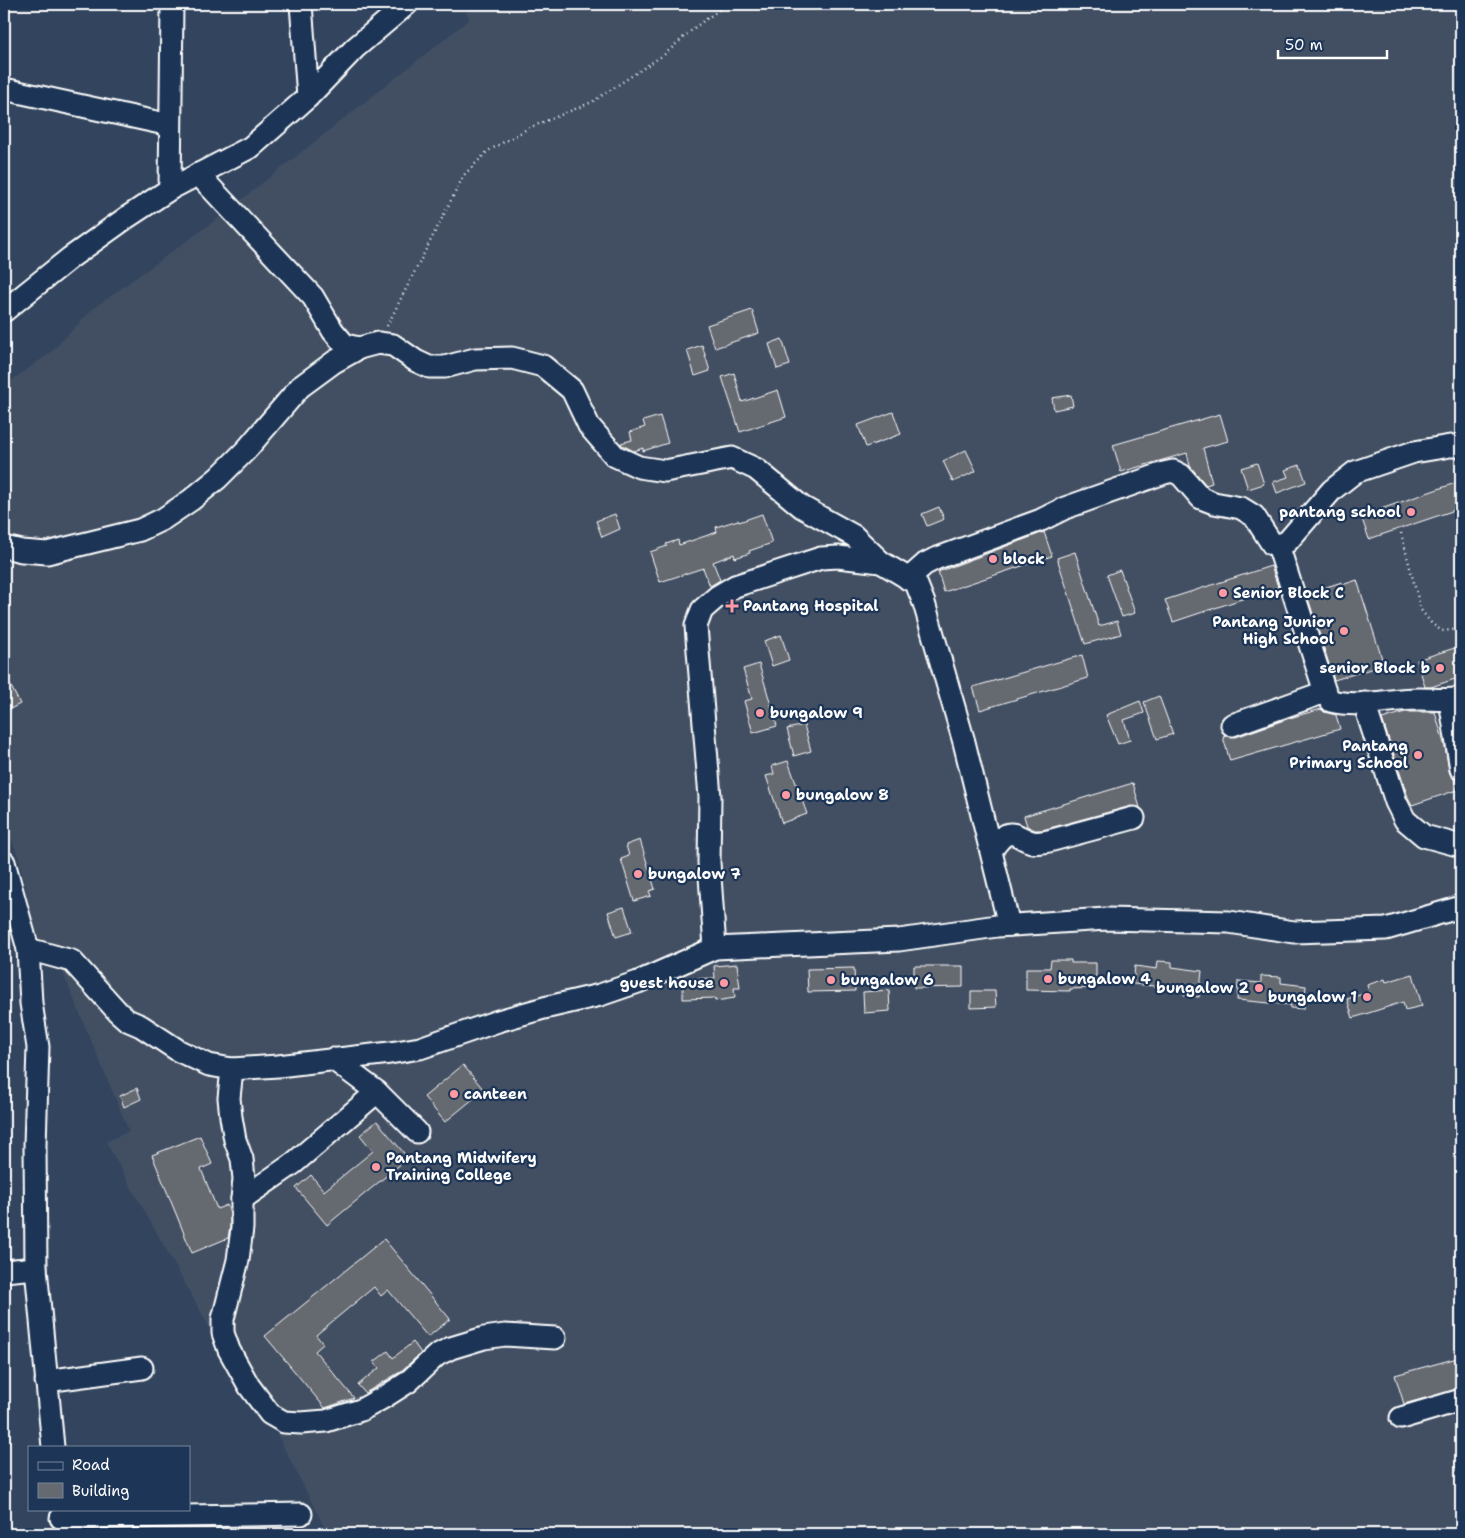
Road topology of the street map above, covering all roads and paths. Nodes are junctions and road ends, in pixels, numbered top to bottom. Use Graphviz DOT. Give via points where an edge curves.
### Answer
graph roads {
  1 [pos="172,4"];
  2 [pos="301,4"];
  3 [pos="407,4"];
  4 [pos="730,4"];
  5 [pos="4,89"];
  6 [pos="308,97"];
  7 [pos="170,125"];
  8 [pos="198,174"];
  9 [pos="170,189"];
  10 [pos="4,311"];
  11 [pos="369,345"];
  12 [pos="1461,446"];
  13 [pos="1401,532"];
  14 [pos="1278,545"];
  15 [pos="4,547"];
  16 [pos="881,562"];
  17 [pos="908,579"];
  18 [pos="1461,629"];
  19 [pos="1324,692"];
  20 [pos="1456,699"];
  21 [pos="1364,703"];
  22 [pos="1232,725"];
  23 [pos="1461,769"];
  24 [pos="1134,818"];
  25 [pos="1461,846"];
  26 [pos="991,850"];
  27 [pos="4,862"];
  28 [pos="1461,907"];
  29 [pos="1010,925"];
  30 [pos="715,948"];
  31 [pos="28,949"];
  32 [pos="333,1059"];
  33 [pos="232,1069"];
  34 [pos="377,1092"];
  35 [pos="417,1132"];
  36 [pos="242,1199"];
  37 [pos="36,1268"];
  38 [pos="4,1271"];
  39 [pos="555,1338"];
  40 [pos="142,1368"];
  41 [pos="46,1381"];
  42 [pos="1461,1400"];
  43 [pos="1401,1418"];
  44 [pos="53,1446"];
  45 [pos="301,1514"];
  46 [pos="61,1521"];
  1 -- 7 [label="street"];
  2 -- 6 [label="street"];
  3 -- 6 [label="street" via="355,48"];
  4 -- 11 [label="path" via="694,28 665,54 592,102 529,128 488,151 464,176 420,265"];
  5 -- 7 [label="street"];
  6 -- 8 [label="street" via="251,147"];
  7 -- 9 [label="street"];
  8 -- 9 [label="street"];
  8 -- 11 [label="street" via="313,297 339,338 346,344"];
  9 -- 10 [label="street" via="70,258"];
  11 -- 15 [label="street" via="334,362 300,387 218,478 163,519 140,530 47,553"];
  11 -- 16 [label="street" via="393,345 429,367 445,367 475,359 512,358 544,366 572,390 589,426 615,456 638,467 665,471 732,458 756,469 802,507 854,536"];
  12 -- 14 [label="street" via="1414,452 1355,472 1332,490 1288,542"];
  13 -- 18 [label="path" via="1421,610 1432,624 1442,630"];
  14 -- 17 [label="street" via="1272,544 1254,516 1242,508 1201,498 1174,471 1065,508 935,559"];
  14 -- 19 [label="street"];
  16 -- 17 [label="street"];
  16 -- 30 [label="street" via="821,558 735,586 702,610 696,626 710,797 708,862"];
  17 -- 26 [label="street" via="916,584 924,603"];
  19 -- 21 [label="street" via="1331,701"];
  19 -- 22 [label="street"];
  20 -- 21 [label="street"];
  20 -- 23 [label="street"];
  21 -- 25 [label="street" via="1396,802 1405,820 1424,836"];
  24 -- 26 [label="street" via="1037,843 1010,834 1003,836"];
  26 -- 29 [label="street"];
  27 -- 31 [label="street"];
  28 -- 29 [label="street" via="1386,929 1294,932 1229,922 1106,919"];
  29 -- 30 [label="street" via="899,940"];
  30 -- 32 [label="street" via="600,995 498,1021 420,1048"];
  31 -- 33 [label="street" via="72,961 128,1020 209,1065"];
  31 -- 37 [label="street" via="31,1003 38,1046"];
  32 -- 33 [label="street"];
  32 -- 34 [label="street"];
  33 -- 36 [label="street" via="229,1098 232,1125 242,1159"];
  34 -- 35 [label="street"];
  34 -- 36 [label="street" via="294,1163"];
  36 -- 39 [label="street" via="238,1260 223,1319 223,1333 249,1386 270,1414 284,1422 326,1421 361,1410 408,1382 437,1355 466,1343 505,1335"];
  37 -- 38 [label="street"];
  37 -- 41 [label="street"];
  40 -- 41 [label="street"];
  41 -- 44 [label="street"];
  42 -- 43 [label="street"];
  45 -- 46 [label="street"];
}
